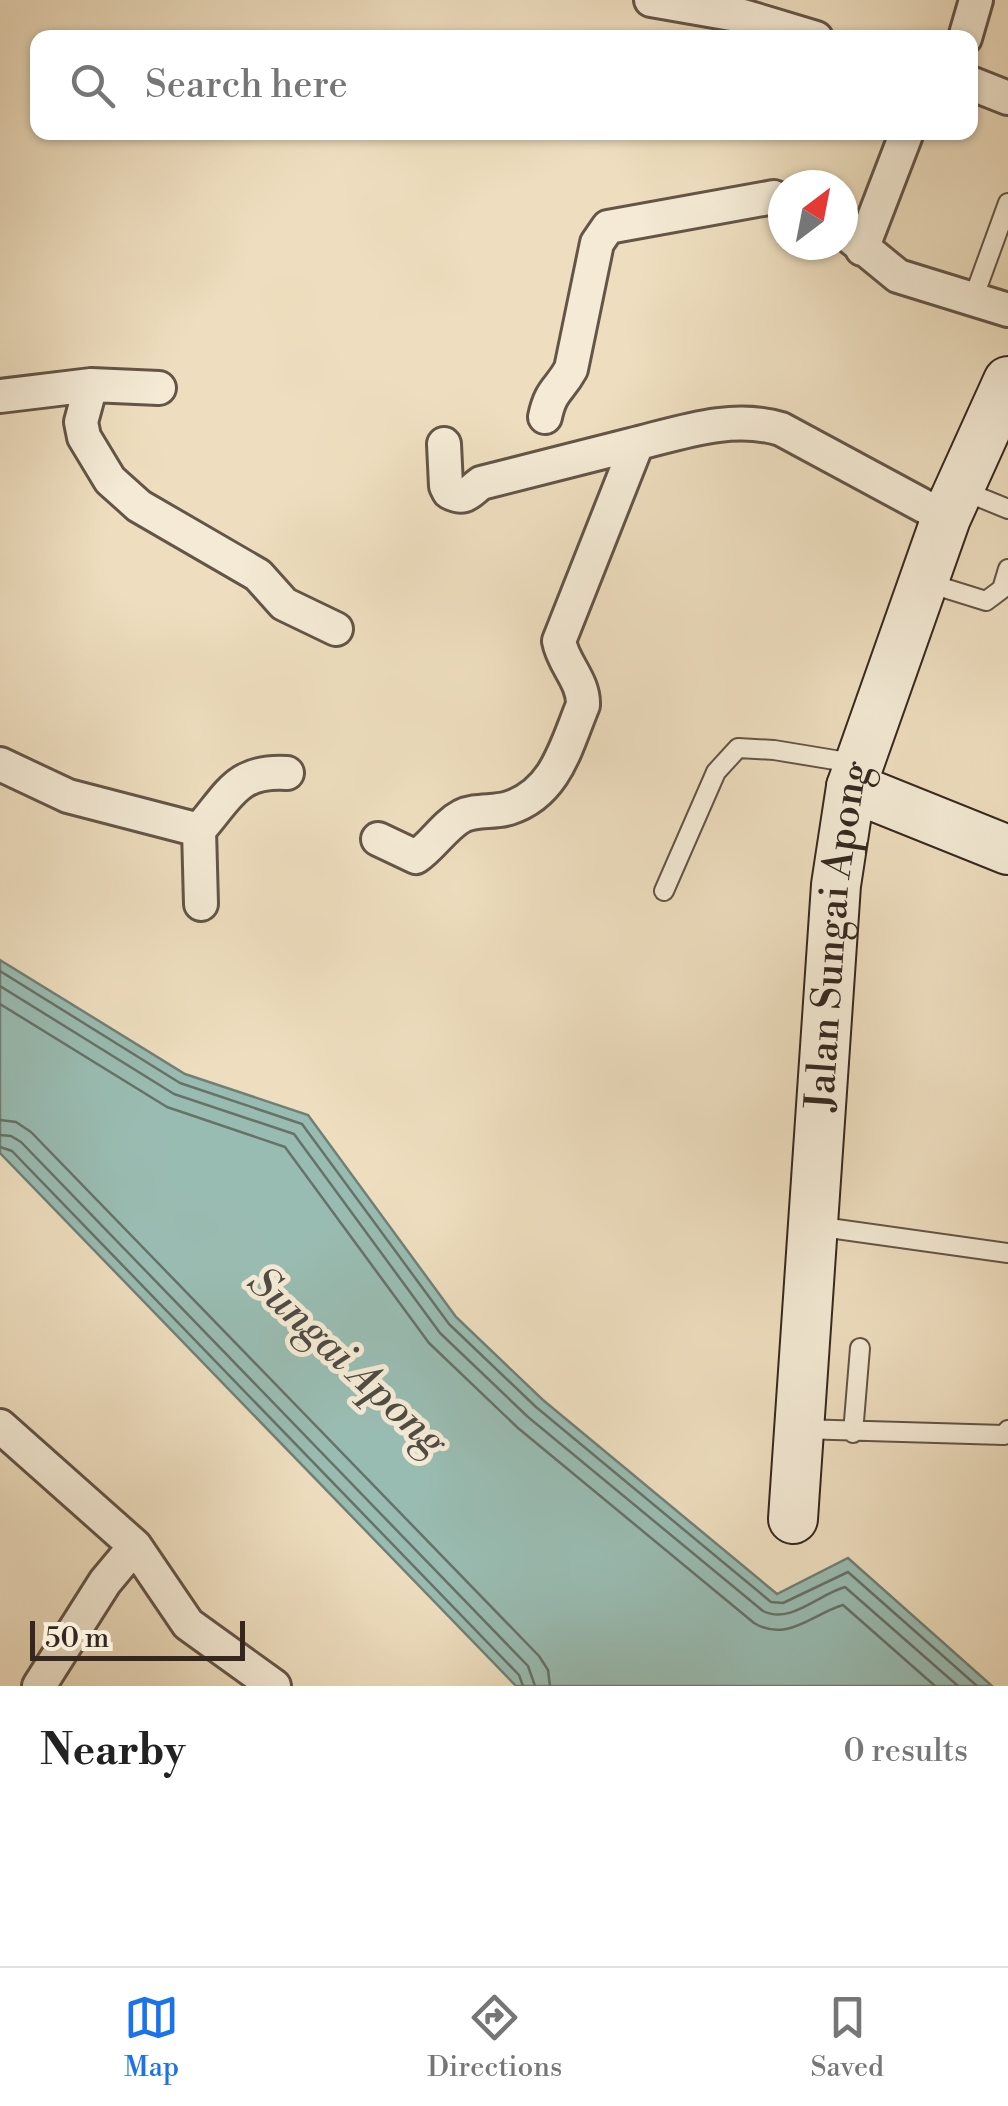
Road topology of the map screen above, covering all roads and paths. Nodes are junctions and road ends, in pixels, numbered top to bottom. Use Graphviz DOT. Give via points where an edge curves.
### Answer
graph roads {
  1 [pos="651,0"];
  2 [pos="976,0"];
  3 [pos="758,30"];
  4 [pos="967,30"];
  5 [pos="978,86"];
  6 [pos="1008,98"];
  7 [pos="903,140"];
  8 [pos="768,198"];
  9 [pos="1008,203"];
  10 [pos="858,228"];
  11 [pos="858,245"];
  12 [pos="973,299"];
  13 [pos="1008,310"];
  14 [pos="1008,380"];
  15 [pos="91,386"];
  16 [pos="159,388"];
  17 [pos="0,396"];
  18 [pos="545,418"];
  19 [pos="444,444"];
  20 [pos="637,444"];
  21 [pos="953,503"];
  22 [pos="1008,508"];
  23 [pos="1008,569"];
  24 [pos="924,582"];
  25 [pos="336,629"];
  26 [pos="0,764"];
  27 [pos="287,773"];
  28 [pos="855,775"];
  29 [pos="199,830"];
  30 [pos="378,839"];
  31 [pos="1008,850"];
  32 [pos="664,891"];
  33 [pos="201,904"];
  34 [pos="813,1226"];
  35 [pos="1008,1253"];
  36 [pos="860,1348"];
  37 [pos="0,1426"];
  38 [pos="799,1429"];
  39 [pos="1008,1430"];
  40 [pos="854,1432"];
  41 [pos="793,1519"];
  42 [pos="135,1546"];
  43 [pos="39,1686"];
  44 [pos="274,1686"];
  1 -- 3 [label="street"];
  2 -- 4 [label="street"];
  5 -- 6 [label="street"];
  7 -- 10 [label="street"];
  8 -- 18 [label="street" via="608,227 597,243 571,369 550,396"];
  9 -- 12 [label="lane"];
  11 -- 12 [label="street" via="898,276"];
  12 -- 13 [label="street"];
  14 -- 21 [label="street, Jalan Sungai Apong"];
  15 -- 16 [label="street"];
  15 -- 17 [label="street"];
  15 -- 25 [label="street" via="81,422 84,437 110,480 140,506 258,575 284,604"];
  19 -- 20 [label="street" via="446,486 462,497 481,483"];
  20 -- 21 [label="street" via="757,421"];
  20 -- 30 [label="street" via="559,641 584,692 552,779 509,808 464,815 416,857"];
  21 -- 22 [label="lane"];
  21 -- 24 [label="street, Jalan Sungai Apong"];
  23 -- 24 [label="lane" via="1002,589 986,601"];
  24 -- 28 [label="street, Jalan Sungai Apong"];
  26 -- 29 [label="street" via="68,796"];
  27 -- 29 [label="street" via="242,779"];
  28 -- 31 [label="street"];
  28 -- 32 [label="lane" via="738,748 716,772"];
  28 -- 34 [label="street, Jalan Sungai Apong" via="836,885"];
  29 -- 33 [label="street"];
  34 -- 35 [label="lane"];
  34 -- 38 [label="street, Jalan Sungai Apong"];
  36 -- 40 [label="lane"];
  37 -- 42 [label="street"];
  38 -- 40 [label="lane"];
  38 -- 41 [label="street, Jalan Sungai Apong"];
  39 -- 40 [label="lane"];
  42 -- 43 [label="street"];
  42 -- 44 [label="street" via="188,1624"];
}
